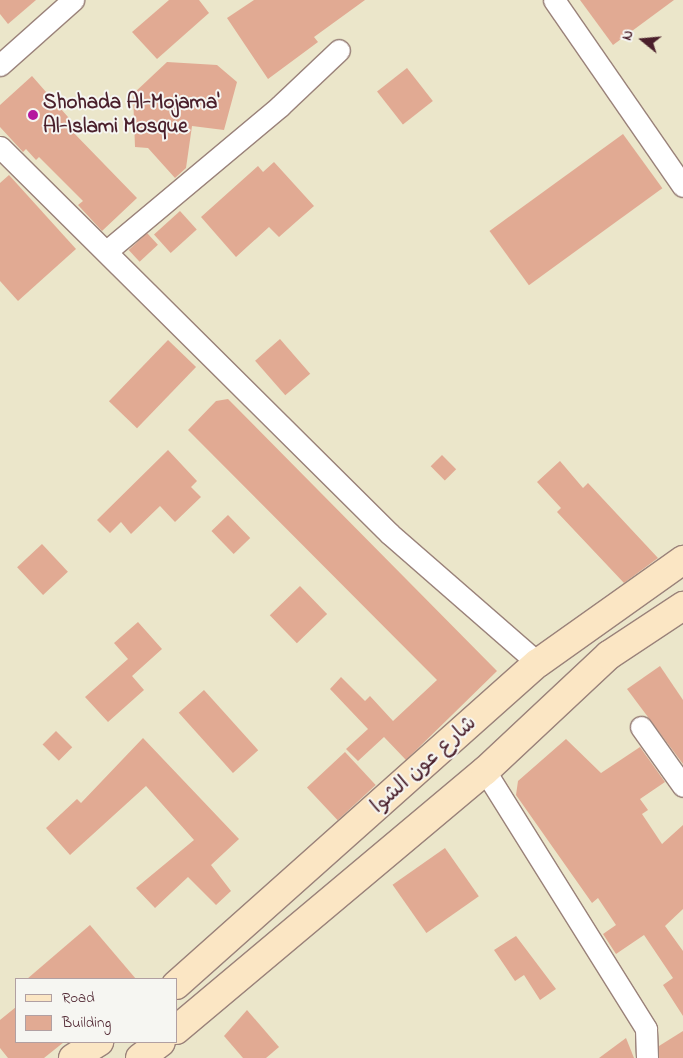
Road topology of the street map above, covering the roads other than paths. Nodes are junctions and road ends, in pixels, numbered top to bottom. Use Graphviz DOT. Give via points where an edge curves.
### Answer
graph roads {
  1 [pos="73,0"];
  2 [pos="554,0"];
  3 [pos="339,50"];
  4 [pos="0,65"];
  5 [pos="0,147"];
  6 [pos="683,186"];
  7 [pos="108,250"];
  8 [pos="683,560"];
  9 [pos="683,606"];
  10 [pos="538,663"];
  11 [pos="641,727"];
  12 [pos="486,771"];
  13 [pos="683,786"];
  14 [pos="178,982"];
  15 [pos="178,1028"];
  16 [pos="97,1043"];
  17 [pos="160,1043"];
  18 [pos="73,1058"];
  19 [pos="140,1058"];
  20 [pos="646,1058"];
  1 -- 4 [label="street"];
  2 -- 6 [label="street"];
  3 -- 7 [label="street" via="280,106"];
  5 -- 7 [label="street"];
  7 -- 10 [label="street" via="390,534"];
  8 -- 10 [label="main road, شارع عون الشوا"];
  9 -- 12 [label="main road, شارع عون الشوا" via="609,655"];
  10 -- 14 [label="main road, شارع عون الشوا"];
  11 -- 13 [label="street"];
  12 -- 15 [label="main road, شارع عون الشوا"];
  12 -- 20 [label="street" via="646,1029"];
  16 -- 18 [label="main road"];
  17 -- 19 [label="main road"];
}
